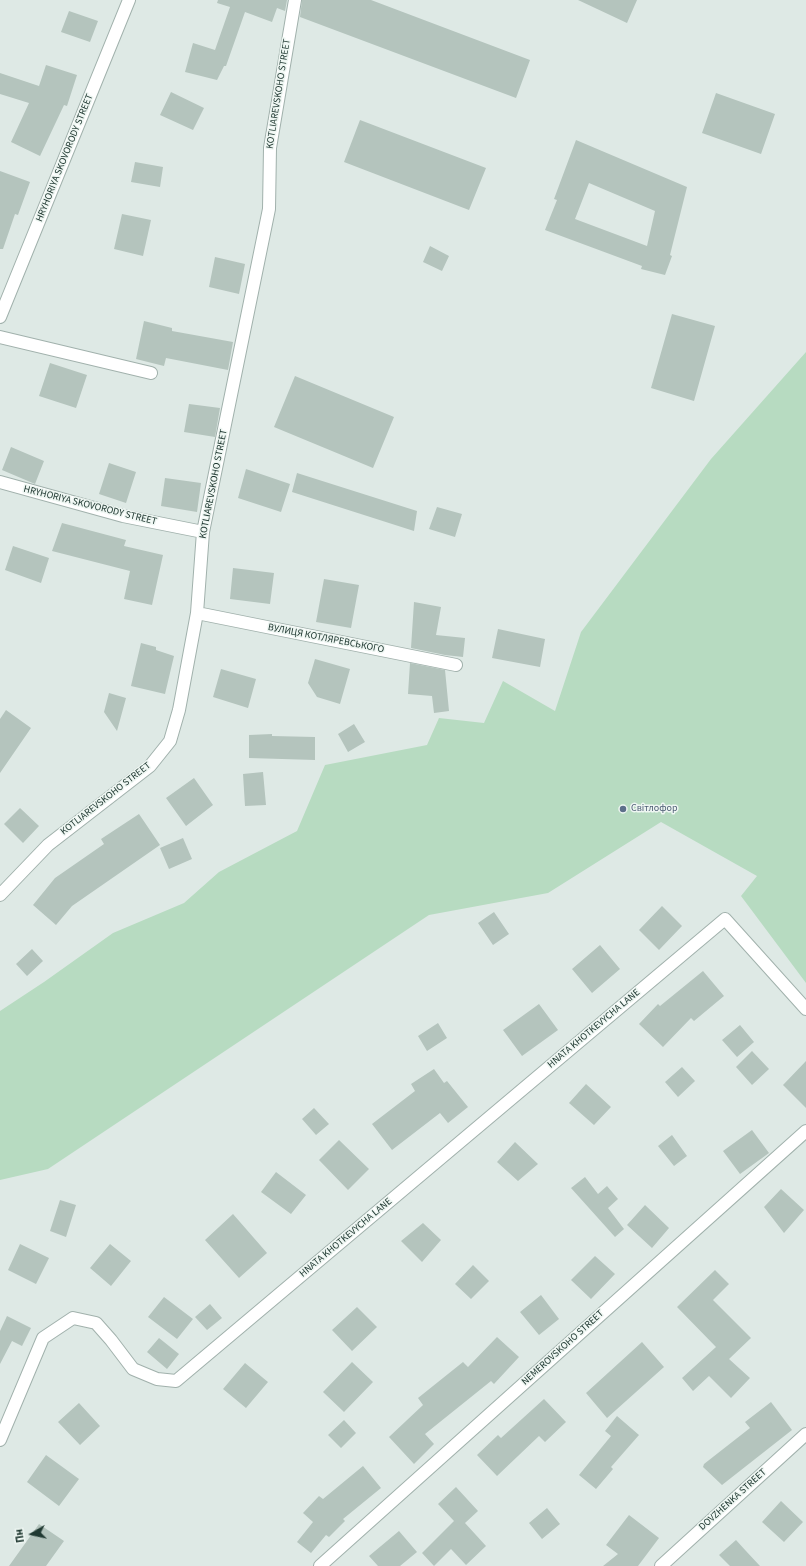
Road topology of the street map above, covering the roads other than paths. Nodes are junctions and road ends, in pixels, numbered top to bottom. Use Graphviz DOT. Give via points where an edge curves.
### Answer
graph roads {
  1 [pos="129,0"];
  2 [pos="295,0"];
  3 [pos="0,316"];
  4 [pos="0,337"];
  5 [pos="151,373"];
  6 [pos="0,482"];
  7 [pos="203,532"];
  8 [pos="197,613"];
  9 [pos="456,665"];
  10 [pos="0,895"];
  11 [pos="806,1010"];
  12 [pos="806,1131"];
  13 [pos="806,1434"];
  14 [pos="0,1440"];
  15 [pos="320,1566"];
  16 [pos="661,1566"];
  1 -- 3 [label="street, HRYHORIYA SKOVORODY STREET"];
  2 -- 7 [label="street, KOTLIAREVSKOHO STREET" via="270,148 269,209"];
  4 -- 5 [label="street"];
  6 -- 7 [label="street, HRYHORIYA SKOVORODY STREET" via="123,516"];
  7 -- 8 [label="street, KOTLIAREVSKOHO STREET"];
  8 -- 9 [label="street, ВУЛИЦЯ КОТЛЯРЕВСЬКОГО"];
  8 -- 10 [label="street, KOTLIAREVSKOHO STREET" via="179,710 170,741 150,766 48,845"];
  11 -- 14 [label="street, HNATA KHOTKEVYCHA LANE" via="725,919 176,1380 157,1379 133,1369 96,1323 73,1318 43,1338"];
  12 -- 15 [label="street, NEMEROVSKOHO STREET"];
  13 -- 16 [label="street, DOVZHENKA STREET"];
}
